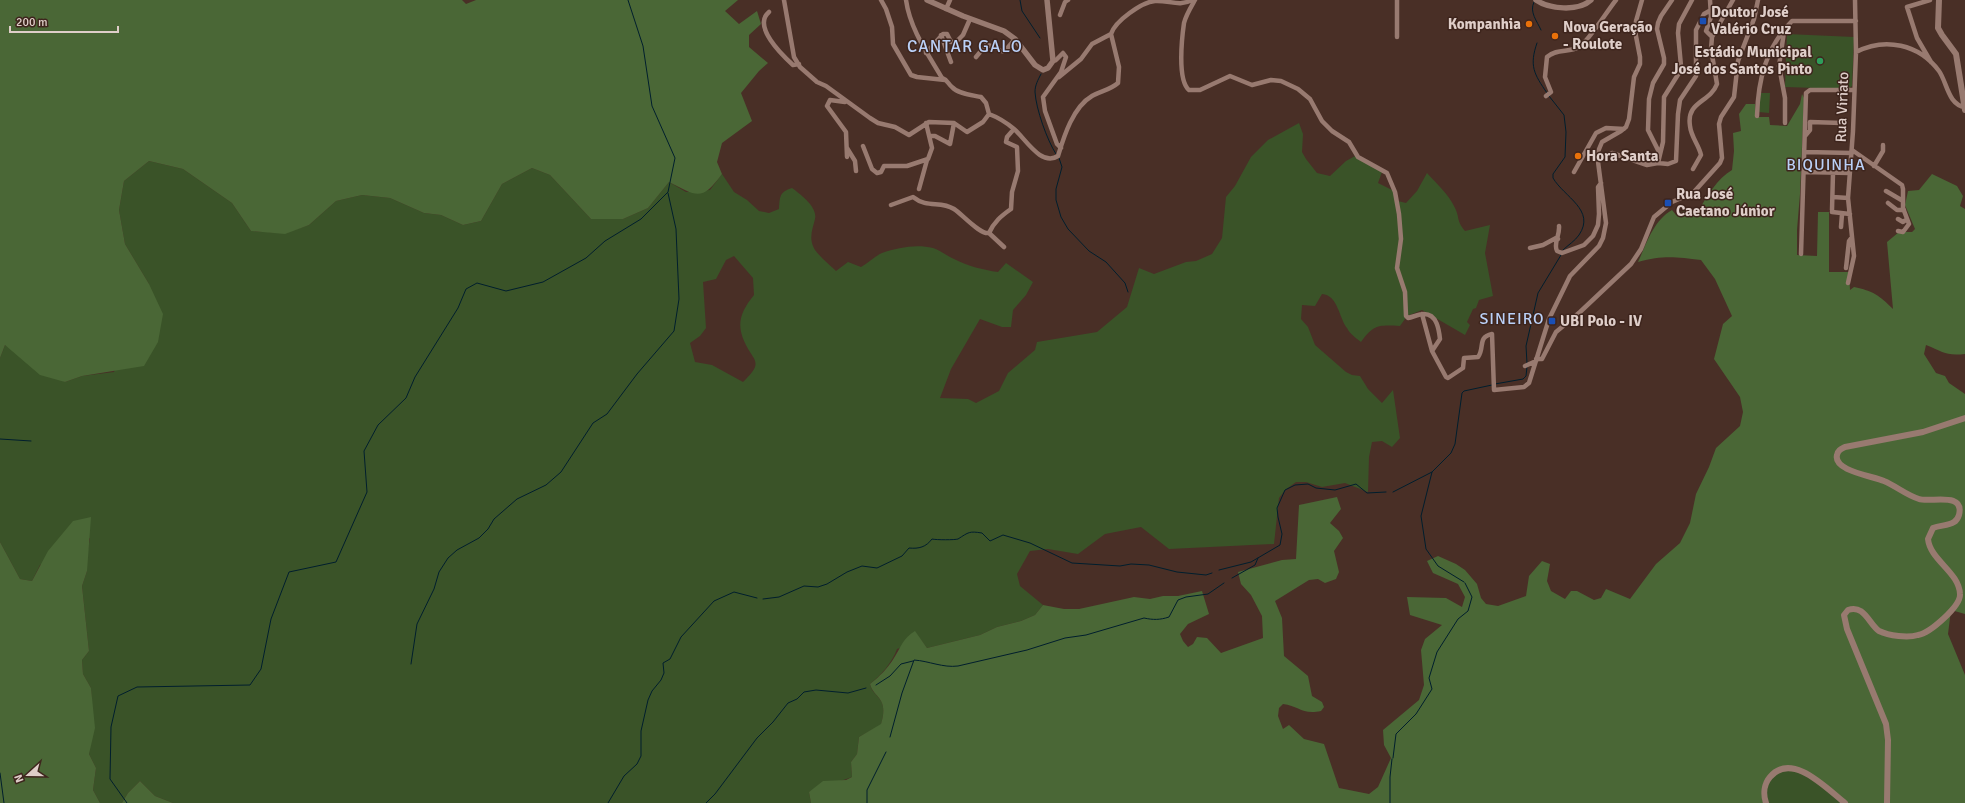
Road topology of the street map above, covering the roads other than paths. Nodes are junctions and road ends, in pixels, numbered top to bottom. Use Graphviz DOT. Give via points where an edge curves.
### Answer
graph roads {
  1 [pos="784,0"];
  2 [pos="881,0"];
  3 [pos="906,0"];
  4 [pos="928,0"];
  5 [pos="950,0"];
  6 [pos="1047,0"];
  7 [pos="1068,0"];
  8 [pos="1192,0"];
  9 [pos="1195,0"];
  10 [pos="1397,0"];
  11 [pos="1536,0"];
  12 [pos="1591,0"];
  13 [pos="1616,0"];
  14 [pos="1642,0"];
  15 [pos="1672,0"];
  16 [pos="1692,0"];
  17 [pos="1710,0"];
  18 [pos="1733,0"];
  19 [pos="1758,0"];
  20 [pos="1855,0"];
  21 [pos="1930,0"];
  22 [pos="1939,0"];
  23 [pos="946,9"];
  24 [pos="1711,10"];
  25 [pos="769,12"];
  26 [pos="1060,15"];
  27 [pos="970,19"];
  28 [pos="1856,21"];
  29 [pos="1784,30"];
  30 [pos="1111,34"];
  31 [pos="941,35"];
  32 [pos="1397,37"];
  33 [pos="1712,37"];
  34 [pos="1015,39"];
  35 [pos="1856,52"];
  36 [pos="926,53"];
  37 [pos="976,58"];
  38 [pos="1053,61"];
  39 [pos="951,62"];
  40 [pos="1932,63"];
  41 [pos="799,64"];
  42 [pos="946,80"];
  43 [pos="1056,80"];
  44 [pos="1854,90"];
  45 [pos="1548,95"];
  46 [pos="847,102"];
  47 [pos="1964,107"];
  48 [pos="1965,110"];
  49 [pos="990,114"];
  50 [pos="1757,116"];
  51 [pos="926,123"];
  52 [pos="1785,123"];
  53 [pos="1842,123"];
  54 [pos="954,124"];
  55 [pos="1014,129"];
  56 [pos="1624,129"];
  57 [pos="930,136"];
  58 [pos="1805,136"];
  59 [pos="1883,145"];
  60 [pos="846,146"];
  61 [pos="863,146"];
  62 [pos="1060,148"];
  63 [pos="1852,151"];
  64 [pos="1805,152"];
  65 [pos="1660,154"];
  66 [pos="847,157"];
  67 [pos="1598,159"];
  68 [pos="927,160"];
  69 [pos="1658,163"];
  70 [pos="1874,166"];
  71 [pos="1693,169"];
  72 [pos="856,171"];
  73 [pos="1574,172"];
  74 [pos="1804,172"];
  75 [pos="1833,173"];
  76 [pos="1850,173"];
  77 [pos="1601,183"];
  78 [pos="919,189"];
  79 [pos="1886,191"];
  80 [pos="1833,197"];
  81 [pos="1848,198"];
  82 [pos="1903,201"];
  83 [pos="1888,203"];
  84 [pos="891,205"];
  85 [pos="1904,210"];
  86 [pos="1842,214"];
  87 [pos="1850,214"];
  88 [pos="1898,219"];
  89 [pos="1907,219"];
  90 [pos="1559,226"];
  91 [pos="1841,227"];
  92 [pos="1898,231"];
  93 [pos="989,233"];
  94 [pos="1852,237"];
  95 [pos="1558,239"];
  96 [pos="1004,247"];
  97 [pos="1530,248"];
  98 [pos="1801,254"];
  99 [pos="1846,268"];
  100 [pos="1848,283"];
  101 [pos="1422,314"];
  102 [pos="1432,351"];
  103 [pos="1536,360"];
  104 [pos="1527,366"];
  105 [pos="1965,418"];
  106 [pos="1766,803"];
  107 [pos="1845,803"];
  108 [pos="1887,803"];
  1 -- 41 [label="street" via="794,58"];
  2 -- 42 [label="street" via="892,27 894,44 911,75 917,78"];
  3 -- 36 [label="street" via="913,25"];
  4 -- 23 [label="street"];
  5 -- 23 [label="street"];
  6 -- 38 [label="street"];
  7 -- 26 [label="street"];
  8 -- 30 [label="street" via="1176,4 1152,2 1119,20"];
  9 -- 101 [label="street" via="1184,22 1181,70 1186,87 1189,90 1200,90 1230,76 1252,85 1271,80 1281,81 1298,89 1310,99 1322,121 1349,142 1358,157 1387,173 1396,199 1401,239 1397,268 1405,292 1407,318"];
  10 -- 32 [label="street"];
  11 -- 12 [label="street" via="1542,4 1578,8"];
  13 -- 45 [label="street" via="1579,48 1556,51 1547,57 1545,77"];
  14 -- 56 [label="street" via="1635,31 1640,64 1634,77 1629,119"];
  15 -- 65 [label="street" via="1658,23 1664,64 1652,83 1649,99 1648,130"];
  16 -- 65 [label="street" via="1679,24 1681,66 1664,97 1663,142"];
  17 -- 24 [label="street"];
  18 -- 33 [label="street"];
  19 -- 103 [label="street" via="1754,19 1738,61 1734,97 1719,124 1722,158 1720,163 1693,193 1672,202 1654,218 1641,249 1631,264 1580,312 1561,326 1542,359"];
  20 -- 28 [label="street, Rua Viriato"];
  21 -- 40 [label="street" via="1907,7 1917,38"];
  22 -- 47 [label="main road" via="1938,28 1956,54"];
  23 -- 27 [label="street"];
  24 -- 33 [label="street" via="1706,31"];
  24 -- 69 [label="street" via="1704,14 1696,30 1696,76 1680,100 1678,158 1673,163"];
  25 -- 41 [label="street" via="763,21 768,36 787,59 793,64"];
  27 -- 31 [label="street" via="963,35 956,42 951,42 947,34"];
  27 -- 34 [label="street" via="1004,31"];
  28 -- 29 [label="street" via="1792,20"];
  28 -- 35 [label="street, Rua Viriato"];
  29 -- 50 [label="street" via="1768,53 1758,90"];
  29 -- 52 [label="street" via="1779,66 1786,98"];
  30 -- 43 [label="street" via="1092,44 1081,59"];
  30 -- 62 [label="street" via="1119,67 1118,84 1083,103"];
  31 -- 36 [label="street"];
  31 -- 39 [label="street"];
  33 -- 71 [label="street" via="1711,49 1717,84 1712,93 1694,106 1691,114 1690,127 1701,155"];
  34 -- 37 [label="street" via="1005,52 986,45"];
  34 -- 38 [label="street" via="1035,65 1043,70"];
  35 -- 40 [label="street" via="1880,43 1894,44 1909,48"];
  35 -- 44 [label="street, Rua Viriato"];
  36 -- 42 [label="street" via="942,78"];
  38 -- 43 [label="street" via="1063,53 1066,56"];
  40 -- 47 [label="street" via="1942,75 1954,101"];
  41 -- 46 [label="street" via="810,76"];
  42 -- 49 [label="street" via="952,88 981,96"];
  43 -- 62 [label="street" via="1043,96 1043,103"];
  44 -- 58 [label="street" via="1808,91"];
  44 -- 63 [label="street, Rua Viriato"];
  46 -- 51 [label="street" via="878,123 895,127 905,134 909,135"];
  46 -- 60 [label="street" via="830,100 827,106 846,132"];
  47 -- 48 [label="main road"];
  49 -- 54 [label="street" via="967,132"];
  49 -- 55 [label="street"];
  51 -- 54 [label="street"];
  51 -- 57 [label="street"];
  53 -- 58 [label="street" via="1810,122 1810,130"];
  54 -- 57 [label="street" via="950,144"];
  55 -- 62 [label="street" via="1045,158 1058,156"];
  55 -- 93 [label="street" via="1006,142 1016,147 1018,164 1011,209 999,218"];
  56 -- 67 [label="street" via="1602,142"];
  56 -- 73 [label="street" via="1606,128 1596,133"];
  57 -- 68 [label="street" via="932,148"];
  58 -- 64 [label="street"];
  59 -- 70 [label="street" via="1883,151"];
  60 -- 66 [label="street"];
  60 -- 72 [label="street" via="855,161"];
  61 -- 68 [label="street" via="872,169 877,173 881,172 884,166 907,166"];
  63 -- 64 [label="street"];
  63 -- 70 [label="street"];
  63 -- 76 [label="street, Rua Viriato"];
  64 -- 74 [label="street"];
  65 -- 69 [label="street"];
  67 -- 69 [label="street" via="1612,153 1647,165"];
  67 -- 77 [label="street"];
  68 -- 78 [label="street"];
  70 -- 82 [label="street" via="1902,185"];
  74 -- 75 [label="street"];
  74 -- 98 [label="street"];
  75 -- 76 [label="street"];
  75 -- 80 [label="street"];
  76 -- 81 [label="street, Rua Viriato"];
  77 -- 95 [label="street" via="1598,187 1598,225 1593,236 1584,245 1561,253 1555,249"];
  77 -- 103 [label="street" via="1606,223 1603,238 1599,246 1570,276 1549,319"];
  79 -- 82 [label="street"];
  80 -- 81 [label="street"];
  80 -- 86 [label="street" via="1832,211"];
  81 -- 87 [label="street, Rua Viriato"];
  82 -- 85 [label="street"];
  83 -- 85 [label="street" via="1897,210"];
  84 -- 93 [label="street" via="913,197 921,203 946,205 982,232"];
  85 -- 89 [label="street"];
  86 -- 87 [label="street"];
  86 -- 91 [label="street"];
  87 -- 94 [label="street, Rua Viriato"];
  88 -- 89 [label="street" via="1903,222"];
  89 -- 92 [label="street" via="1909,224 1903,232"];
  90 -- 95 [label="street"];
  93 -- 96 [label="street"];
  94 -- 99 [label="street, Rua Viriato" via="1848,241"];
  94 -- 100 [label="street, Rua Viriato" via="1854,256"];
  95 -- 97 [label="street"];
  101 -- 102 [label="street"];
  101 -- 102 [label="street" via="1432,316 1438,327 1440,339"];
  102 -- 103 [label="street" via="1448,378 1463,368 1464,358 1478,357 1484,337 1492,334 1494,390 1524,387 1529,383"];
  103 -- 104 [label="street"];
  105 -- 108 [label="main road" via="1928,431 1845,447 1839,450 1837,456 1837,462 1843,468 1882,480 1920,500 1949,499 1957,504 1959,509 1959,515 1954,522 1933,528 1928,539 1931,548 1960,590 1958,603 1950,612 1926,632 1913,636 1879,632 1857,609 1848,610 1844,615 1846,627 1886,724"];
  106 -- 107 [label="main road" via="1764,791 1767,780 1778,770 1793,768 1807,774"];
}
